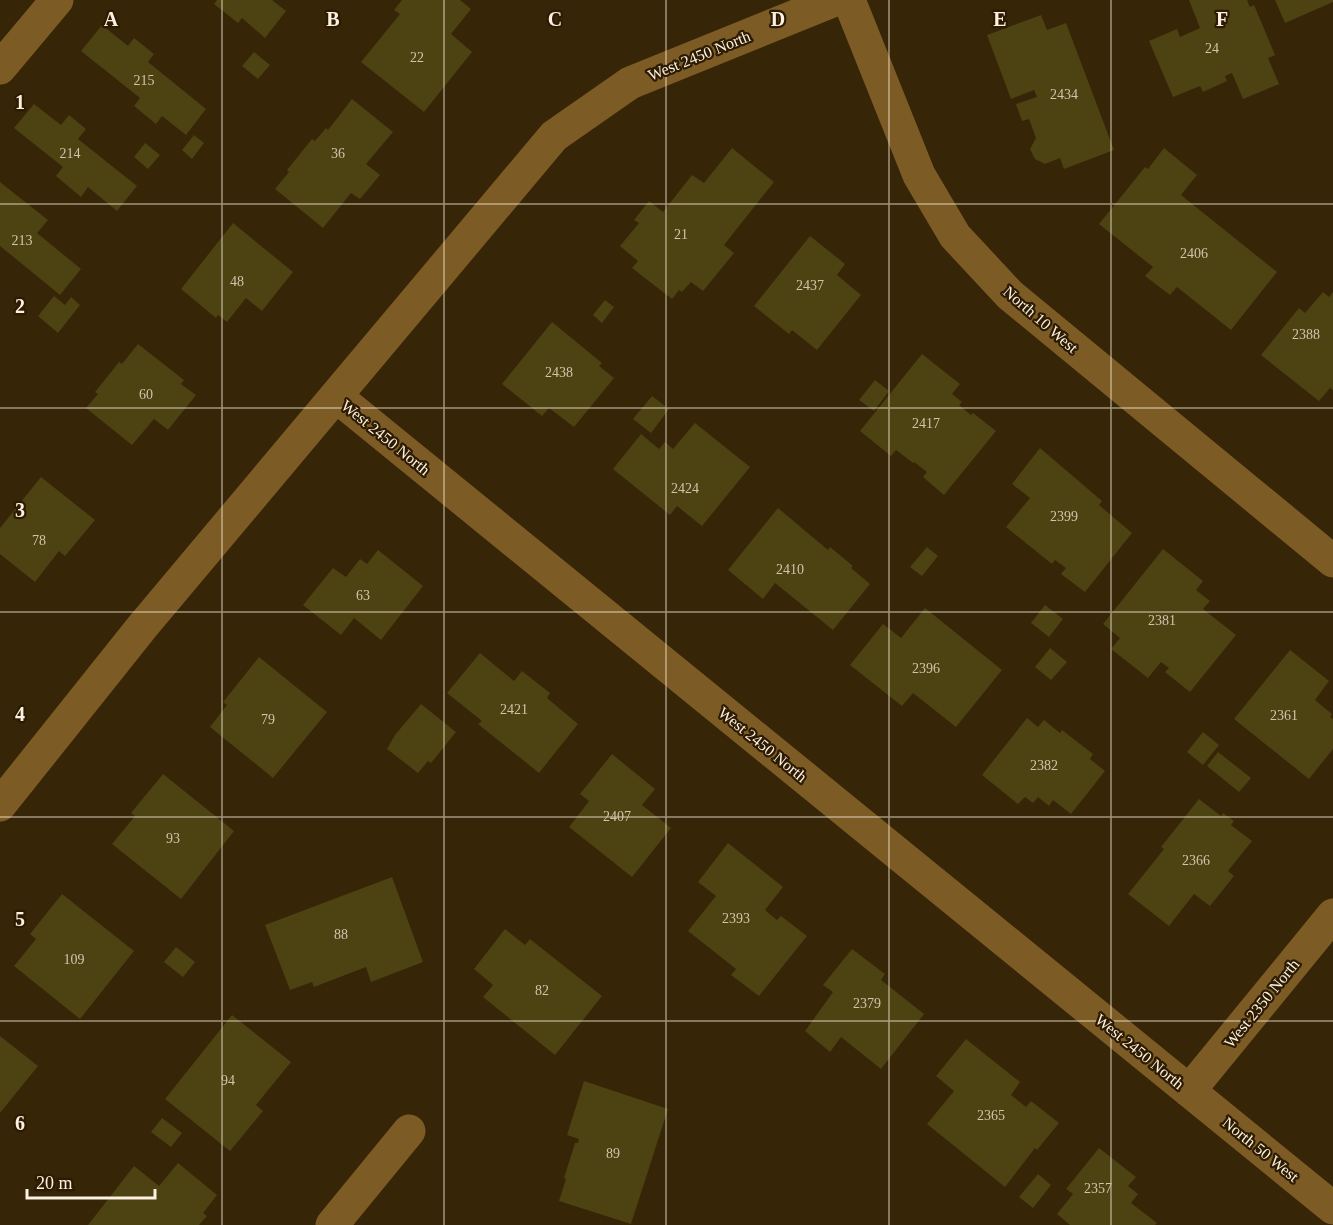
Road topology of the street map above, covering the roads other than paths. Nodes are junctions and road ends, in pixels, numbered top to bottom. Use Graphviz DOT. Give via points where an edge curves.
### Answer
graph roads {
  1 [pos="57,0"];
  2 [pos="835,0"];
  3 [pos="849,0"];
  4 [pos="0,68"];
  5 [pos="337,397"];
  6 [pos="1333,561"];
  7 [pos="0,805"];
  8 [pos="1333,915"];
  9 [pos="1189,1091"];
  10 [pos="409,1131"];
  11 [pos="1333,1208"];
  12 [pos="332,1225"];
  1 -- 4 [label="street"];
  2 -- 5 [label="street, West 2450 North" via="630,82 554,136"];
  3 -- 6 [label="street, North 10 West" via="919,175 955,236 1010,295"];
  5 -- 7 [label="street, West 2450 North" via="142,627"];
  5 -- 9 [label="street, West 2450 North"];
  8 -- 9 [label="street, West 2350 North"];
  9 -- 11 [label="street, North 50 West"];
  10 -- 12 [label="street"];
}
